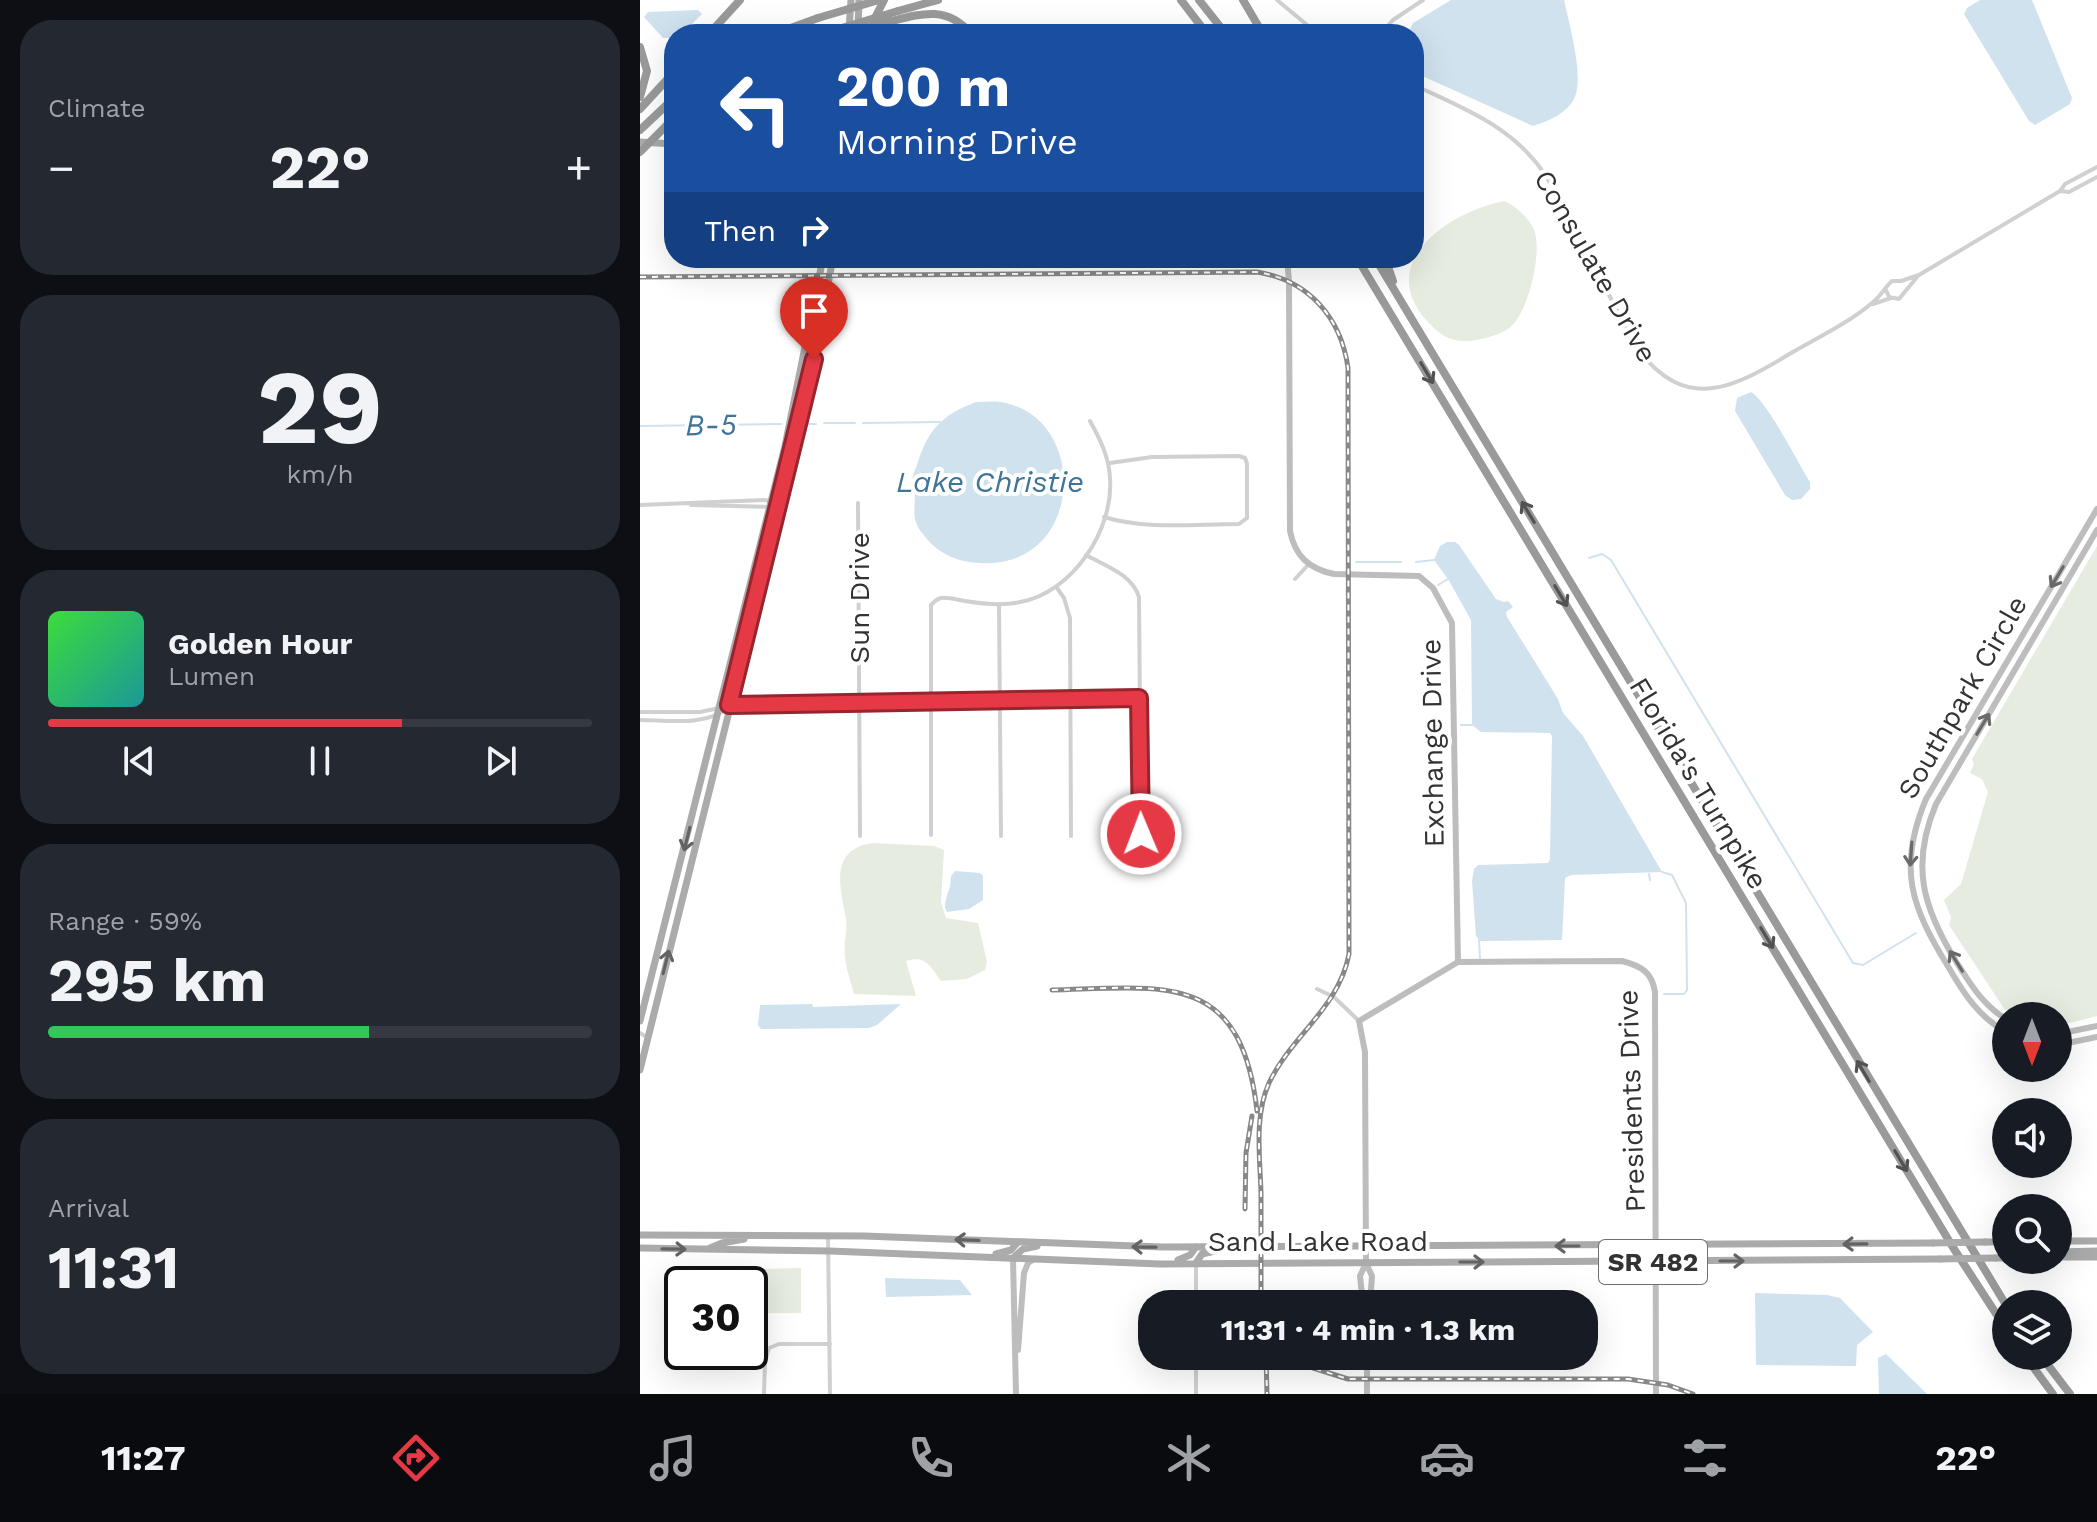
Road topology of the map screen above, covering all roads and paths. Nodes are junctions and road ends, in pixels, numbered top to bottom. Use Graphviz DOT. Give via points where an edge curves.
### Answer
graph roads {
  1 [pos="740,0"];
  2 [pos="851,0"];
  3 [pos="859,0"];
  4 [pos="881,0"];
  5 [pos="938,0"];
  6 [pos="1181,0"];
  7 [pos="1199,0"];
  8 [pos="1279,0"];
  9 [pos="1423,0"];
  10 [pos="1244,1"];
  11 [pos="718,24"];
  12 [pos="802,24"];
  13 [pos="850,24"];
  14 [pos="855,24"];
  15 [pos="858,24"];
  16 [pos="873,24"];
  17 [pos="882,24"];
  18 [pos="962,24"];
  19 [pos="1199,24"];
  20 [pos="1218,24"];
  21 [pos="1257,24"];
  22 [pos="1306,24"];
  23 [pos="1389,24"];
  24 [pos="640,47"];
  25 [pos="664,83"];
  26 [pos="1424,90"];
  27 [pos="640,97"];
  28 [pos="664,107"];
  29 [pos="640,109"];
  30 [pos="642,128"];
  31 [pos="664,128"];
  32 [pos="640,142"];
  33 [pos="664,142"];
  34 [pos="640,152"];
  35 [pos="2097,167"];
  36 [pos="2097,177"];
  37 [pos="2060,191"];
  38 [pos="821,268"];
  39 [pos="831,268"];
  40 [pos="1288,268"];
  41 [pos="1363,268"];
  42 [pos="1381,268"];
  43 [pos="1389,268"];
  44 [pos="1919,275"];
  45 [pos="1901,281"];
  46 [pos="1906,289"];
  47 [pos="1886,290"];
  48 [pos="1399,297"];
  49 [pos="1891,298"];
  50 [pos="1871,305"];
  51 [pos="813,316"];
  52 [pos="818,339"];
  53 [pos="1090,421"];
  54 [pos="1109,463"];
  55 [pos="735,500"];
  56 [pos="858,503"];
  57 [pos="680,504"];
  58 [pos="770,504"];
  59 [pos="640,505"];
  60 [pos="735,507"];
  61 [pos="780,507"];
  62 [pos="2097,509"];
  63 [pos="1104,517"];
  64 [pos="2097,530"];
  65 [pos="1086,555"];
  66 [pos="1308,565"];
  67 [pos="1295,579"];
  68 [pos="1057,588"];
  69 [pos="999,604"];
  70 [pos="1070,698"];
  71 [pos="1139,698"];
  72 [pos="1000,699"];
  73 [pos="859,701"];
  74 [pos="929,701"];
  75 [pos="729,705"];
  76 [pos="643,712"];
  77 [pos="718,712"];
  78 [pos="642,720"];
  79 [pos="1141,834"];
  80 [pos="931,835"];
  81 [pos="860,836"];
  82 [pos="1001,836"];
  83 [pos="1071,836"];
  84 [pos="1458,962"];
  85 [pos="1317,989"];
  86 [pos="1992,1008"];
  87 [pos="642,1010"];
  88 [pos="640,1021"];
  89 [pos="1359,1021"];
  90 [pos="1992,1024"];
  91 [pos="2097,1026"];
  92 [pos="2072,1031"];
  93 [pos="643,1036"];
  94 [pos="2097,1037"];
  95 [pos="2072,1042"];
  96 [pos="640,1070"];
  97 [pos="640,1235"];
  98 [pos="776,1235"];
  99 [pos="828,1235"];
  100 [pos="2072,1241"];
  101 [pos="2097,1241"];
  102 [pos="1018,1242"];
  103 [pos="1992,1242"];
  104 [pos="1055,1244"];
  105 [pos="1656,1246"];
  106 [pos="1196,1247"];
  107 [pos="1233,1247"];
  108 [pos="1366,1247"];
  109 [pos="640,1248"];
  110 [pos="709,1249"];
  111 [pos="830,1251"];
  112 [pos="2097,1254"];
  113 [pos="2072,1255"];
  114 [pos="985,1257"];
  115 [pos="1013,1258"];
  116 [pos="1992,1258"];
  117 [pos="1034,1259"];
  118 [pos="1656,1262"];
  119 [pos="1196,1263"];
  120 [pos="1366,1263"];
  121 [pos="1160,1264"];
  122 [pos="1196,1290"];
  123 [pos="1362,1290"];
  124 [pos="1371,1290"];
  125 [pos="1997,1290"];
  126 [pos="1992,1307"];
  127 [pos="830,1344"];
  128 [pos="1017,1361"];
  129 [pos="1196,1370"];
  130 [pos="1367,1370"];
  131 [pos="2035,1370"];
  132 [pos="2052,1370"];
  133 [pos="764,1394"];
  134 [pos="830,1394"];
  135 [pos="1016,1394"];
  136 [pos="1196,1394"];
  137 [pos="1367,1394"];
  138 [pos="1656,1394"];
  139 [pos="2053,1394"];
  140 [pos="2070,1394"];
  1 -- 11 [label="highway"];
  2 -- 13 [label="main road"];
  3 -- 15 [label="main road"];
  4 -- 12 [label="highway, bridge"];
  4 -- 16 [label="highway"];
  5 -- 14 [label="highway, bridge"];
  6 -- 19 [label="highway"];
  7 -- 20 [label="highway"];
  8 -- 22 [label="street"];
  9 -- 23 [label="street"];
  10 -- 21 [label="highway"];
  17 -- 18 [label="highway, bridge" via="938,13"];
  24 -- 27 [label="highway" via="647,71"];
  25 -- 29 [label="highway"];
  26 -- 50 [label="street, Consulate Drive" via="1489,120 1533,158 1637,348 1671,381 1703,390 1737,384"];
  28 -- 30 [label="highway"];
  31 -- 34 [label="highway, bridge"];
  32 -- 33 [label="main road"];
  35 -- 37 [label="street"];
  36 -- 37 [label="street" via="2069,192"];
  37 -- 44 [label="street"];
  38 -- 51 [label="main road"];
  39 -- 52 [label="main road"];
  40 -- 66 [label="street" via="1290,531"];
  41 -- 126 [label="highway, Florida's Turnpike, one-way"];
  42 -- 48 [label="highway, Florida's Turnpike"];
  43 -- 48 [label="highway"];
  44 -- 45 [label="street"];
  44 -- 46 [label="street"];
  45 -- 46 [label="street"];
  45 -- 47 [label="street" via="1892,281"];
  46 -- 49 [label="street" via="1902,298"];
  47 -- 49 [label="street"];
  47 -- 50 [label="street, Consulate Drive"];
  125 -- 48 [label="highway, Florida's Turnpike, one-way"];
  49 -- 50 [label="street, Consulate Drive"];
  51 -- 52 [label="main road"];
  51 -- 58 [label="main road"];
  52 -- 61 [label="main road"];
  53 -- 54 [label="street"];
  54 -- 63 [label="street" via="1111,488"];
  54 -- 63 [label="street" via="1152,457 1245,458 1247,518 1239,524 1131,524"];
  55 -- 57 [label="street"];
  55 -- 58 [label="street"];
  55 -- 60 [label="street"];
  56 -- 73 [label="street, Sun Drive"];
  57 -- 59 [label="street"];
  57 -- 60 [label="street"];
  58 -- 60 [label="street"];
  58 -- 61 [label="street"];
  58 -- 77 [label="main road"];
  61 -- 75 [label="main road"];
  62 -- 90 [label="street, Southpark Circle, one-way" via="1926,799 1913,835 1911,882 1920,918 1965,995"];
  63 -- 65 [label="street"];
  86 -- 64 [label="street, Southpark Circle, one-way" via="1974,989 1930,914 1921,868 1924,837 1936,804"];
  65 -- 68 [label="street"];
  65 -- 71 [label="street" via="1137,587"];
  66 -- 67 [label="street"];
  66 -- 84 [label="street, Exchange Drive" via="1334,574 1419,576 1433,588 1452,623"];
  68 -- 69 [label="street" via="1032,600"];
  68 -- 70 [label="street" via="1070,618"];
  69 -- 72 [label="street"];
  69 -- 74 [label="street" via="943,598 931,605"];
  70 -- 71 [label="street"];
  70 -- 72 [label="street"];
  70 -- 83 [label="street"];
  71 -- 79 [label="street"];
  72 -- 74 [label="street"];
  72 -- 82 [label="street"];
  73 -- 74 [label="street"];
  73 -- 75 [label="street"];
  73 -- 81 [label="street, Sun Drive"];
  74 -- 80 [label="street"];
  75 -- 77 [label="street"];
  93 -- 75 [label="main road, one-way"];
  76 -- 77 [label="street"];
  76 -- 78 [label="street"];
  77 -- 78 [label="street" via="697,719"];
  77 -- 87 [label="main road, one-way"];
  84 -- 89 [label="street"];
  84 -- 105 [label="street, Presidents Drive" via="1622,961 1636,964 1653,981"];
  85 -- 89 [label="street"];
  87 -- 88 [label="main road"];
  89 -- 108 [label="street" via="1365,1052"];
  91 -- 92 [label="street"];
  93 -- 96 [label="main road"];
  94 -- 95 [label="street"];
  97 -- 98 [label="main road, Sand Lake Road / SR 482"];
  98 -- 99 [label="main road, Sand Lake Road / SR 482"];
  98 -- 110 [label="main road"];
  102 -- 99 [label="main road, Sand Lake Road / SR 482, one-way"];
  99 -- 111 [label="street"];
  100 -- 101 [label="main road"];
  102 -- 104 [label="main road, Sand Lake Road / SR 482"];
  102 -- 114 [label="main road" via="1011,1250"];
  103 -- 105 [label="main road, Sand Lake Road / SR 482, one-way, bridge"];
  106 -- 104 [label="main road, Sand Lake Road / SR 482, one-way"];
  104 -- 115 [label="main road" via="1031,1246"];
  105 -- 108 [label="main road, Sand Lake Road / SR 482, one-way"];
  105 -- 118 [label="street, Presidents Drive"];
  106 -- 107 [label="main road, Sand Lake Road / SR 482"];
  106 -- 121 [label="main road" via="1184,1258"];
  107 -- 108 [label="main road, Sand Lake Road / SR 482"];
  107 -- 119 [label="main road" via="1202,1254"];
  108 -- 120 [label="street"];
  109 -- 110 [label="main road, Sand Lake Road / SR 482, one-way"];
  110 -- 111 [label="main road, Sand Lake Road / SR 482"];
  111 -- 114 [label="main road, Sand Lake Road / SR 482"];
  111 -- 127 [label="street"];
  112 -- 113 [label="main road"];
  114 -- 115 [label="main road, Sand Lake Road / SR 482"];
  115 -- 117 [label="main road, Sand Lake Road / SR 482"];
  115 -- 128 [label="street"];
  118 -- 116 [label="main road, Sand Lake Road / SR 482, one-way, bridge"];
  117 -- 121 [label="main road, Sand Lake Road / SR 482"];
  117 -- 128 [label="street" via="1024,1273"];
  120 -- 118 [label="main road, Sand Lake Road / SR 482, one-way"];
  118 -- 138 [label="street, Presidents Drive"];
  119 -- 120 [label="main road, Sand Lake Road / SR 482"];
  119 -- 121 [label="main road, Sand Lake Road / SR 482"];
  119 -- 122 [label="street"];
  120 -- 123 [label="street"];
  120 -- 124 [label="street"];
  127 -- 133 [label="street" via="769,1348"];
  127 -- 134 [label="street"];
  128 -- 135 [label="street"];
  129 -- 136 [label="street"];
  130 -- 137 [label="street"];
  131 -- 139 [label="highway"];
  132 -- 140 [label="highway"];
}
